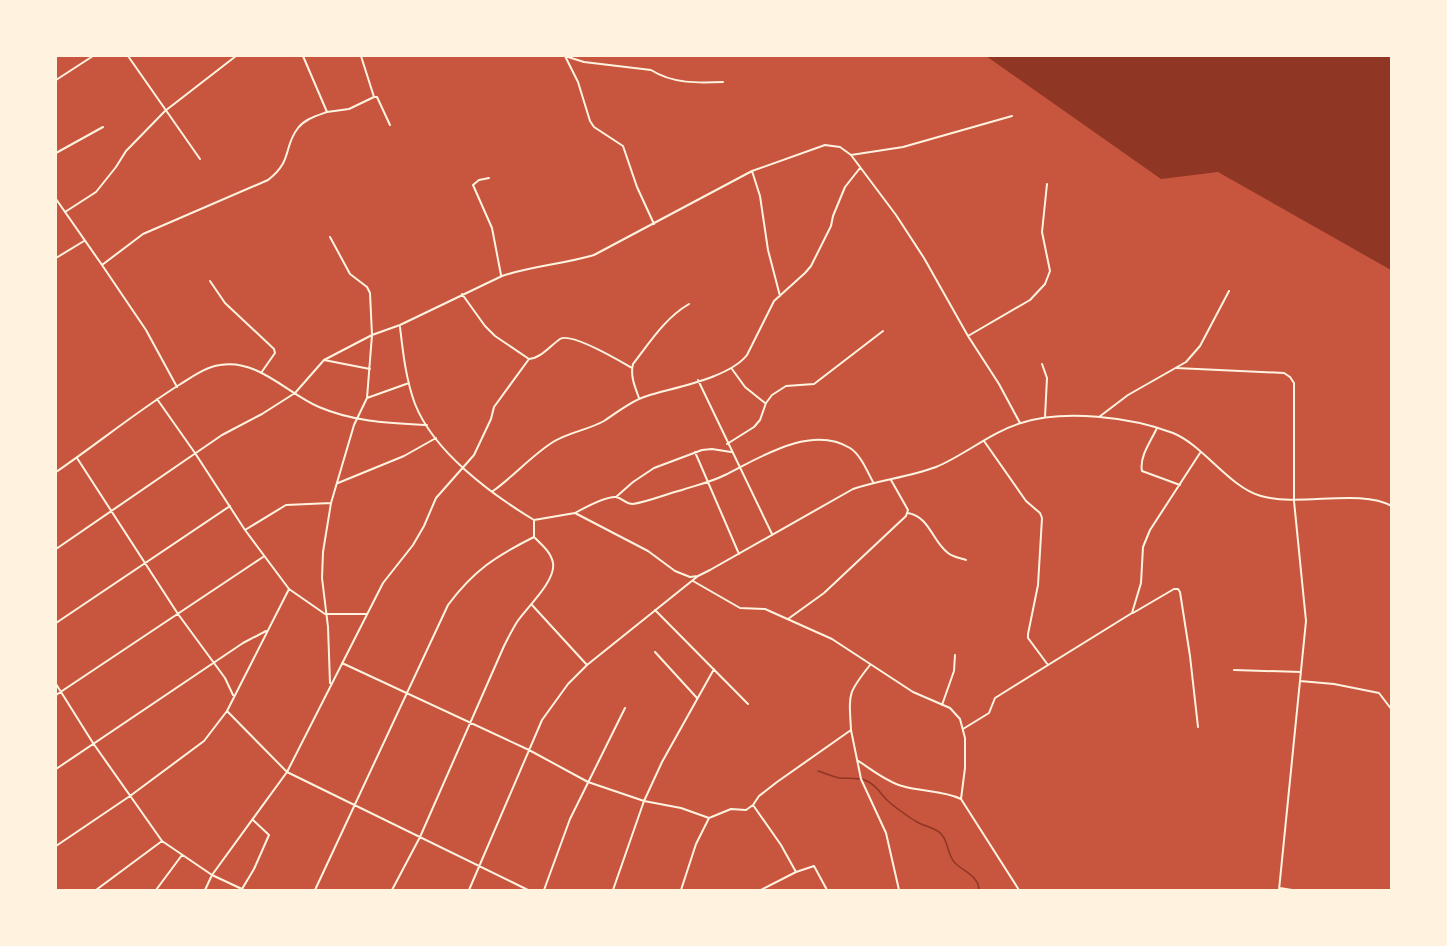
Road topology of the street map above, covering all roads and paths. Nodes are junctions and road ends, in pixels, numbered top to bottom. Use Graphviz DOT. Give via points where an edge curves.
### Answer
graph roads {
  1 [pos="93,56"];
  2 [pos="128,56"];
  3 [pos="226,56"];
  4 [pos="236,56"];
  5 [pos="303,56"];
  6 [pos="361,56"];
  7 [pos="564,56"];
  8 [pos="229,60"];
  9 [pos="56,80"];
  10 [pos="723,82"];
  11 [pos="374,97"];
  12 [pos="165,111"];
  13 [pos="327,112"];
  14 [pos="1012,116"];
  15 [pos="390,125"];
  16 [pos="104,128"];
  17 [pos="56,153"];
  18 [pos="851,155"];
  19 [pos="200,159"];
  20 [pos="860,168"];
  21 [pos="752,171"];
  22 [pos="489,178"];
  23 [pos="1047,184"];
  24 [pos="56,199"];
  25 [pos="65,212"];
  26 [pos="654,224"];
  27 [pos="330,237"];
  28 [pos="84,240"];
  29 [pos="56,258"];
  30 [pos="102,265"];
  31 [pos="501,276"];
  32 [pos="210,281"];
  33 [pos="1229,291"];
  34 [pos="462,294"];
  35 [pos="780,296"];
  36 [pos="689,304"];
  37 [pos="400,326"];
  38 [pos="884,331"];
  39 [pos="372,335"];
  40 [pos="968,336"];
  41 [pos="529,359"];
  42 [pos="324,360"];
  43 [pos="1042,364"];
  44 [pos="632,368"];
  45 [pos="1176,368"];
  46 [pos="370,369"];
  47 [pos="732,369"];
  48 [pos="261,373"];
  49 [pos="698,380"];
  50 [pos="409,383"];
  51 [pos="177,387"];
  52 [pos="295,393"];
  53 [pos="367,398"];
  54 [pos="639,398"];
  55 [pos="157,399"];
  56 [pos="766,404"];
  57 [pos="1046,417"];
  58 [pos="1099,417"];
  59 [pos="357,420"];
  60 [pos="1020,423"];
  61 [pos="427,425"];
  62 [pos="1158,427"];
  63 [pos="435,438"];
  64 [pos="984,441"];
  65 [pos="728,444"];
  66 [pos="695,452"];
  67 [pos="195,453"];
  68 [pos="732,453"];
  69 [pos="1200,453"];
  70 [pos="76,458"];
  71 [pos="739,466"];
  72 [pos="462,467"];
  73 [pos="56,472"];
  74 [pos="890,479"];
  75 [pos="873,482"];
  76 [pos="338,483"];
  77 [pos="708,483"];
  78 [pos="1180,485"];
  79 [pos="493,491"];
  80 [pos="616,497"];
  81 [pos="1294,501"];
  82 [pos="331,503"];
  83 [pos="230,506"];
  84 [pos="1392,506"];
  85 [pos="110,512"];
  86 [pos="575,513"];
  87 [pos="908,513"];
  88 [pos="534,520"];
  89 [pos="245,530"];
  90 [pos="772,534"];
  91 [pos="534,537"];
  92 [pos="56,549"];
  93 [pos="739,554"];
  94 [pos="263,557"];
  95 [pos="966,560"];
  96 [pos="145,565"];
  97 [pos="698,576"];
  98 [pos="693,581"];
  99 [pos="289,589"];
  100 [pos="532,604"];
  101 [pos="654,609"];
  102 [pos="178,614"];
  103 [pos="325,614"];
  104 [pos="367,614"];
  105 [pos="1132,614"];
  106 [pos="789,619"];
  107 [pos="56,623"];
  108 [pos="268,630"];
  109 [pos="655,652"];
  110 [pos="955,655"];
  111 [pos="342,663"];
  112 [pos="871,664"];
  113 [pos="214,665"];
  114 [pos="587,665"];
  115 [pos="1048,665"];
  116 [pos="714,669"];
  117 [pos="1234,670"];
  118 [pos="1302,672"];
  119 [pos="1300,681"];
  120 [pos="56,684"];
  121 [pos="330,686"];
  122 [pos="61,691"];
  123 [pos="406,693"];
  124 [pos="56,695"];
  125 [pos="233,695"];
  126 [pos="697,698"];
  127 [pos="748,704"];
  128 [pos="942,705"];
  129 [pos="626,708"];
  130 [pos="1392,710"];
  131 [pos="227,711"];
  132 [pos="469,722"];
  133 [pos="1198,727"];
  134 [pos="963,729"];
  135 [pos="851,730"];
  136 [pos="93,743"];
  137 [pos="529,750"];
  138 [pos="857,760"];
  139 [pos="56,769"];
  140 [pos="287,772"];
  141 [pos="588,782"];
  142 [pos="130,796"];
  143 [pos="961,799"];
  144 [pos="644,801"];
  145 [pos="355,805"];
  146 [pos="753,805"];
  147 [pos="709,818"];
  148 [pos="253,820"];
  149 [pos="420,837"];
  150 [pos="162,841"];
  151 [pos="56,846"];
  152 [pos="182,855"];
  153 [pos="480,868"];
  154 [pos="796,872"];
  155 [pos="212,875"];
  156 [pos="243,890"];
  157 [pos="1280,890"];
  158 [pos="96,891"];
  159 [pos="156,891"];
  160 [pos="205,891"];
  161 [pos="315,891"];
  162 [pos="392,891"];
  163 [pos="469,891"];
  164 [pos="528,891"];
  165 [pos="544,891"];
  166 [pos="613,891"];
  167 [pos="681,891"];
  168 [pos="761,891"];
  169 [pos="827,891"];
  170 [pos="899,891"];
  171 [pos="1019,891"];
  172 [pos="1292,891"];
  1 -- 9 [label="street"];
  2 -- 12 [label="street"];
  3 -- 8 [label="street"];
  4 -- 8 [label="street"];
  5 -- 13 [label="street"];
  6 -- 11 [label="street"];
  7 -- 10 [label="street" via="651,70 684,82"];
  7 -- 26 [label="street" via="594,127 623,146"];
  8 -- 12 [label="street"];
  11 -- 13 [label="street" via="349,109"];
  11 -- 15 [label="street"];
  12 -- 19 [label="street"];
  12 -- 25 [label="street" via="126,151 96,192"];
  13 -- 30 [label="street" via="298,128 283,165 268,180 143,234"];
  14 -- 18 [label="street" via="903,147"];
  16 -- 17 [label="street"];
  18 -- 20 [label="street"];
  18 -- 21 [label="street" via="840,147 825,145"];
  20 -- 35 [label="street" via="845,187 810,266"];
  20 -- 40 [label="street" via="924,258"];
  21 -- 26 [label="street"];
  21 -- 35 [label="street"];
  22 -- 31 [label="street" via="473,185 492,228"];
  23 -- 40 [label="street" via="1042,232 1050,271 1045,284 1030,300"];
  24 -- 25 [label="street"];
  25 -- 28 [label="street"];
  26 -- 31 [label="street" via="594,255"];
  27 -- 39 [label="street" via="350,274 370,293"];
  28 -- 29 [label="street"];
  28 -- 30 [label="street"];
  30 -- 51 [label="street" via="147,330"];
  31 -- 34 [label="street"];
  32 -- 48 [label="street" via="225,303 274,349"];
  33 -- 45 [label="street" via="1200,346"];
  34 -- 37 [label="street"];
  34 -- 41 [label="street" via="495,336"];
  35 -- 47 [label="street" via="747,355"];
  36 -- 44 [label="street" via="664,324"];
  37 -- 39 [label="street"];
  37 -- 50 [label="street"];
  38 -- 56 [label="street" via="814,384 786,386 772,394"];
  39 -- 42 [label="street"];
  39 -- 46 [label="street"];
  40 -- 60 [label="street"];
  41 -- 44 [label="street" via="567,337"];
  41 -- 72 [label="street" via="494,407 481,444"];
  42 -- 46 [label="street"];
  42 -- 52 [label="street"];
  43 -- 57 [label="street" via="1047,378"];
  44 -- 54 [label="street"];
  45 -- 58 [label="street"];
  45 -- 81 [label="street" via="1284,373 1290,377 1294,383"];
  46 -- 53 [label="street"];
  47 -- 49 [label="street"];
  47 -- 56 [label="street" via="745,387"];
  48 -- 51 [label="street" via="222,364"];
  48 -- 52 [label="street"];
  49 -- 54 [label="street"];
  49 -- 65 [label="street"];
  50 -- 53 [label="street"];
  50 -- 61 [label="street"];
  51 -- 55 [label="street"];
  52 -- 59 [label="street" via="318,407"];
  52 -- 67 [label="street"];
  53 -- 59 [label="street"];
  54 -- 79 [label="street" via="601,423 554,441"];
  55 -- 67 [label="street"];
  55 -- 70 [label="street"];
  56 -- 65 [label="street" via="754,427"];
  57 -- 58 [label="street"];
  57 -- 60 [label="street"];
  58 -- 62 [label="street"];
  59 -- 61 [label="street"];
  59 -- 76 [label="street"];
  60 -- 64 [label="street"];
  61 -- 63 [label="street"];
  62 -- 69 [label="street" via="1179,436"];
  62 -- 78 [label="street" via="1144,453 1141,469"];
  63 -- 72 [label="street"];
  63 -- 76 [label="street" via="404,456"];
  64 -- 74 [label="street" via="934,468"];
  64 -- 115 [label="street" via="1042,518 1038,585 1028,638"];
  65 -- 68 [label="street"];
  66 -- 68 [label="street" via="712,449"];
  66 -- 77 [label="street"];
  66 -- 80 [label="street" via="654,468"];
  67 -- 83 [label="street"];
  67 -- 85 [label="street"];
  68 -- 71 [label="street"];
  69 -- 78 [label="street"];
  69 -- 81 [label="street" via="1257,495"];
  70 -- 73 [label="street"];
  70 -- 85 [label="street"];
  71 -- 75 [label="street" via="789,444 826,440 850,448"];
  71 -- 77 [label="street"];
  71 -- 90 [label="street"];
  72 -- 79 [label="street"];
  72 -- 104 [label="street" via="436,498 419,536 383,583"];
  74 -- 75 [label="street"];
  74 -- 87 [label="street"];
  75 -- 90 [label="street" via="837,496"];
  76 -- 82 [label="street"];
  77 -- 80 [label="street" via="633,504"];
  77 -- 93 [label="street"];
  78 -- 105 [label="street" via="1149,530"];
  79 -- 88 [label="street"];
  80 -- 86 [label="street"];
  81 -- 84 [label="street" via="1374,500"];
  81 -- 118 [label="street" via="1306,621"];
  82 -- 89 [label="street" via="286,505"];
  82 -- 103 [label="street" via="323,552"];
  83 -- 89 [label="street"];
  83 -- 96 [label="street"];
  85 -- 92 [label="street"];
  85 -- 96 [label="street"];
  86 -- 88 [label="street"];
  86 -- 97 [label="street" via="648,551 675,571"];
  87 -- 95 [label="street" via="919,516 950,555"];
  87 -- 106 [label="street" via="824,593"];
  88 -- 91 [label="street"];
  89 -- 94 [label="street"];
  90 -- 93 [label="street"];
  91 -- 100 [label="street" via="550,553 553,572"];
  91 -- 123 [label="street" via="486,563 461,586 438,624"];
  93 -- 97 [label="street"];
  94 -- 99 [label="street"];
  94 -- 102 [label="street"];
  96 -- 102 [label="street"];
  96 -- 107 [label="street"];
  97 -- 98 [label="street"];
  98 -- 101 [label="street"];
  98 -- 106 [label="street" via="740,608 765,609"];
  99 -- 103 [label="street"];
  99 -- 108 [label="street"];
  100 -- 114 [label="street"];
  100 -- 132 [label="street" via="504,646"];
  101 -- 114 [label="street"];
  101 -- 116 [label="street"];
  102 -- 113 [label="street"];
  102 -- 122 [label="street"];
  103 -- 104 [label="street"];
  103 -- 121 [label="street"];
  104 -- 111 [label="street"];
  105 -- 115 [label="street"];
  105 -- 133 [label="street" via="1174,589 1180,592"];
  106 -- 112 [label="street" via="832,639"];
  108 -- 113 [label="street"];
  108 -- 125 [label="street"];
  109 -- 126 [label="street"];
  110 -- 128 [label="street" via="954,671"];
  111 -- 121 [label="street"];
  111 -- 123 [label="street"];
  112 -- 128 [label="street" via="913,692"];
  112 -- 135 [label="street" via="852,687"];
  113 -- 125 [label="street"];
  113 -- 136 [label="street"];
  114 -- 137 [label="street" via="554,702"];
  115 -- 134 [label="street" via="995,698 989,713"];
  116 -- 126 [label="street"];
  116 -- 127 [label="street"];
  117 -- 118 [label="street"];
  118 -- 119 [label="street"];
  119 -- 130 [label="street" via="1378,693"];
  119 -- 157 [label="street"];
  120 -- 122 [label="street"];
  121 -- 140 [label="street"];
  122 -- 124 [label="street"];
  122 -- 136 [label="street"];
  123 -- 132 [label="street"];
  123 -- 145 [label="street"];
  125 -- 131 [label="street"];
  126 -- 144 [label="street"];
  128 -- 134 [label="street" via="960,719"];
  129 -- 141 [label="street"];
  131 -- 140 [label="street"];
  131 -- 142 [label="street" via="204,741"];
  132 -- 137 [label="street"];
  132 -- 149 [label="street"];
  134 -- 143 [label="street" via="965,768"];
  135 -- 138 [label="street"];
  135 -- 146 [label="street" via="759,796"];
  136 -- 139 [label="street"];
  136 -- 142 [label="street"];
  137 -- 141 [label="street"];
  137 -- 153 [label="street"];
  138 -- 143 [label="street" via="900,785"];
  138 -- 170 [label="street" via="861,779 886,833"];
  140 -- 145 [label="street"];
  140 -- 148 [label="street"];
  141 -- 144 [label="street"];
  141 -- 165 [label="street"];
  142 -- 150 [label="street"];
  142 -- 151 [label="street"];
  143 -- 171 [label="street"];
  144 -- 147 [label="street"];
  144 -- 166 [label="street"];
  145 -- 149 [label="street"];
  145 -- 161 [label="street"];
  146 -- 147 [label="street"];
  146 -- 154 [label="street"];
  147 -- 167 [label="street"];
  148 -- 155 [label="street"];
  148 -- 156 [label="street" via="268,836"];
  149 -- 153 [label="street"];
  149 -- 162 [label="street"];
  150 -- 152 [label="street"];
  150 -- 158 [label="street"];
  152 -- 155 [label="street"];
  152 -- 159 [label="street"];
  153 -- 163 [label="street"];
  153 -- 164 [label="street"];
  154 -- 168 [label="street"];
  154 -- 169 [label="street" via="814,866"];
  155 -- 156 [label="street"];
  155 -- 160 [label="street"];
  157 -- 172 [label="street"];
}
